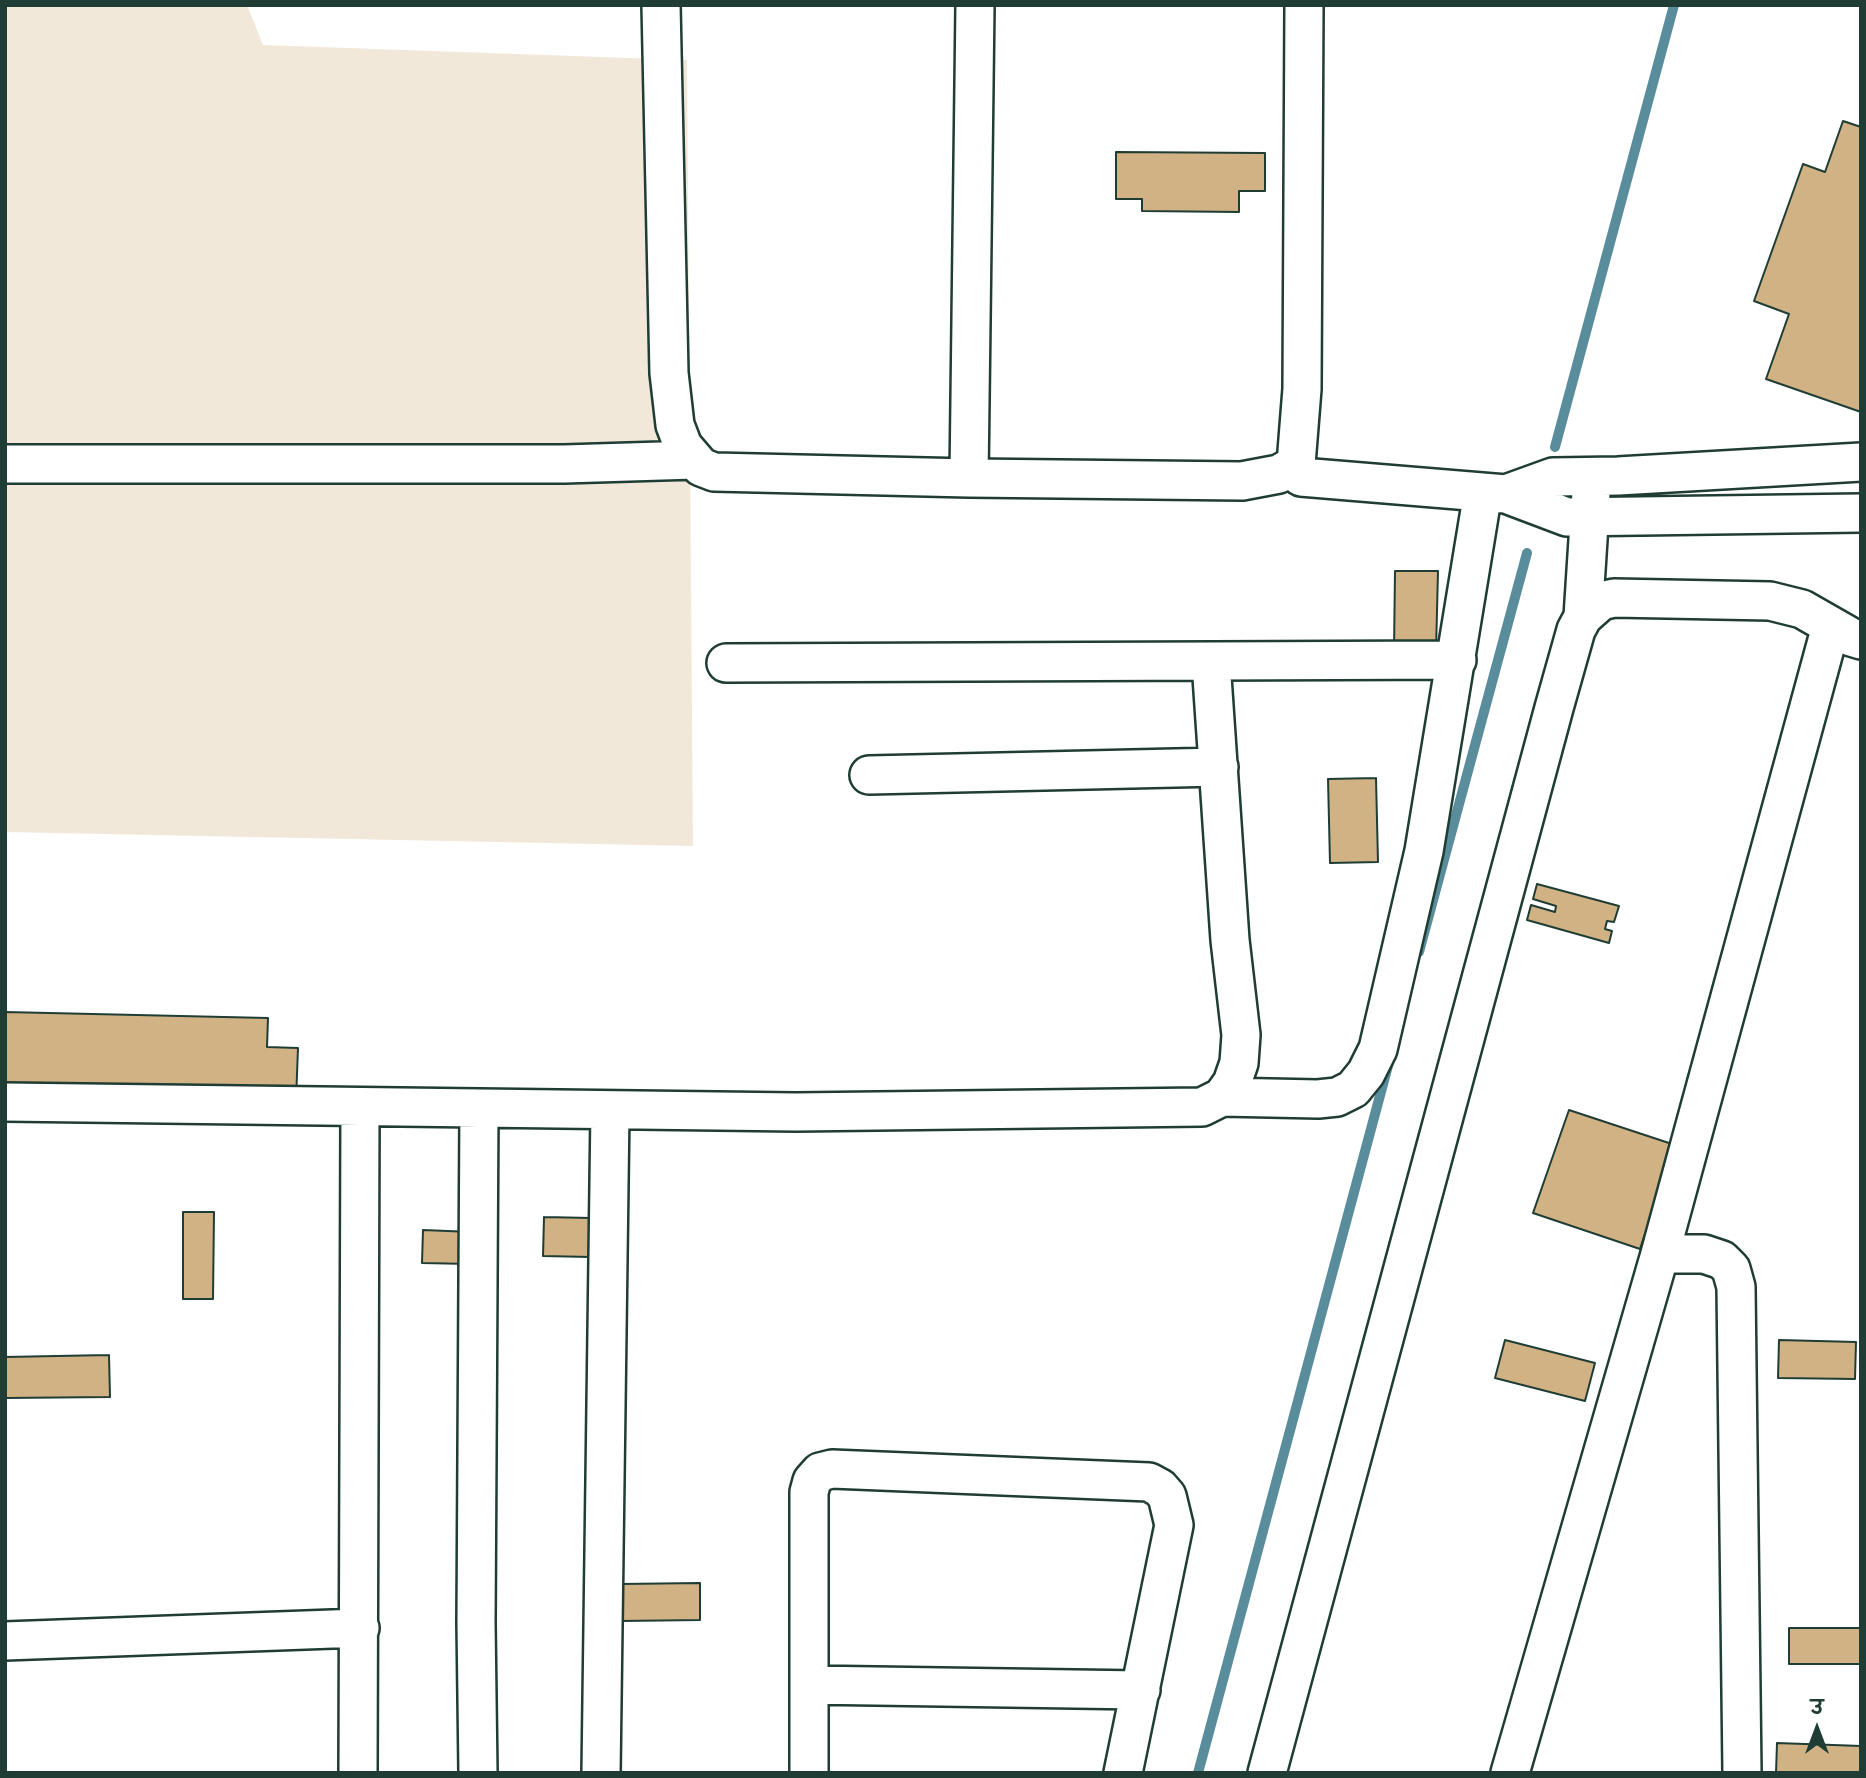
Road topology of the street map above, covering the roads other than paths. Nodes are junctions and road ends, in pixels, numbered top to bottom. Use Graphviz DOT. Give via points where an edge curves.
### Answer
graph roads {
  1 [pos="661,5"];
  2 [pos="975,5"];
  3 [pos="1304,5"];
  4 [pos="694,460"];
  5 [pos="1861,462"];
  6 [pos="5,464"];
  7 [pos="1296,464"];
  8 [pos="1592,475"];
  9 [pos="969,478"];
  10 [pos="1495,493"];
  11 [pos="1861,513"];
  12 [pos="1591,516"];
  13 [pos="1583,617"];
  14 [pos="1846,633"];
  15 [pos="1457,660"];
  16 [pos="1211,662"];
  17 [pos="726,663"];
  18 [pos="1219,767"];
  19 [pos="869,775"];
  20 [pos="1222,1097"];
  21 [pos="5,1102"];
  22 [pos="360,1107"];
  23 [pos="479,1109"];
  24 [pos="610,1110"];
  25 [pos="1660,1254"];
  26 [pos="360,1628"];
  27 [pos="5,1641"];
  28 [pos="809,1685"];
  29 [pos="1141,1690"];
  30 [pos="358,1773"];
  31 [pos="478,1773"];
  32 [pos="601,1773"];
  33 [pos="809,1773"];
  34 [pos="1123,1773"];
  35 [pos="1267,1773"];
  36 [pos="1510,1773"];
  37 [pos="1742,1773"];
  1 -- 4 [label="street" via="669,373 675,425"];
  2 -- 9 [label="street"];
  3 -- 7 [label="street" via="1302,389"];
  4 -- 6 [label="street"];
  4 -- 9 [label="street" via="714,472"];
  5 -- 8 [label="street"];
  7 -- 9 [label="street" via="1279,474 1242,481"];
  7 -- 10 [label="street" via="1301,477"];
  8 -- 10 [label="street" via="1552,477"];
  8 -- 12 [label="street"];
  10 -- 12 [label="street" via="1567,517"];
  10 -- 15 [label="street"];
  11 -- 12 [label="street"];
  12 -- 13 [label="street"];
  13 -- 14 [label="street" via="1601,601 1614,597 1770,600 1802,610"];
  13 -- 35 [label="street" via="1553,708"];
  14 -- 25 [label="street"];
  15 -- 16 [label="street"];
  15 -- 20 [label="street" via="1424,851 1378,1049 1366,1073 1353,1089 1337,1097"];
  16 -- 17 [label="street"];
  16 -- 18 [label="street"];
  18 -- 19 [label="street"];
  18 -- 20 [label="street" via="1241,1035 1239,1063"];
  20 -- 24 [label="street" via="1202,1107"];
  21 -- 22 [label="street"];
  22 -- 23 [label="street"];
  22 -- 26 [label="street"];
  23 -- 24 [label="street"];
  23 -- 31 [label="street"];
  24 -- 32 [label="street"];
  25 -- 36 [label="street"];
  25 -- 37 [label="street" via="1704,1254 1722,1260 1731,1269 1736,1287"];
  26 -- 27 [label="street"];
  26 -- 30 [label="street"];
  28 -- 29 [label="street"];
  28 -- 29 [label="street" via="809,1492 820,1472 832,1469 1149,1482 1160,1488 1167,1496 1174,1525"];
  28 -- 33 [label="street"];
  29 -- 34 [label="street"];
}
